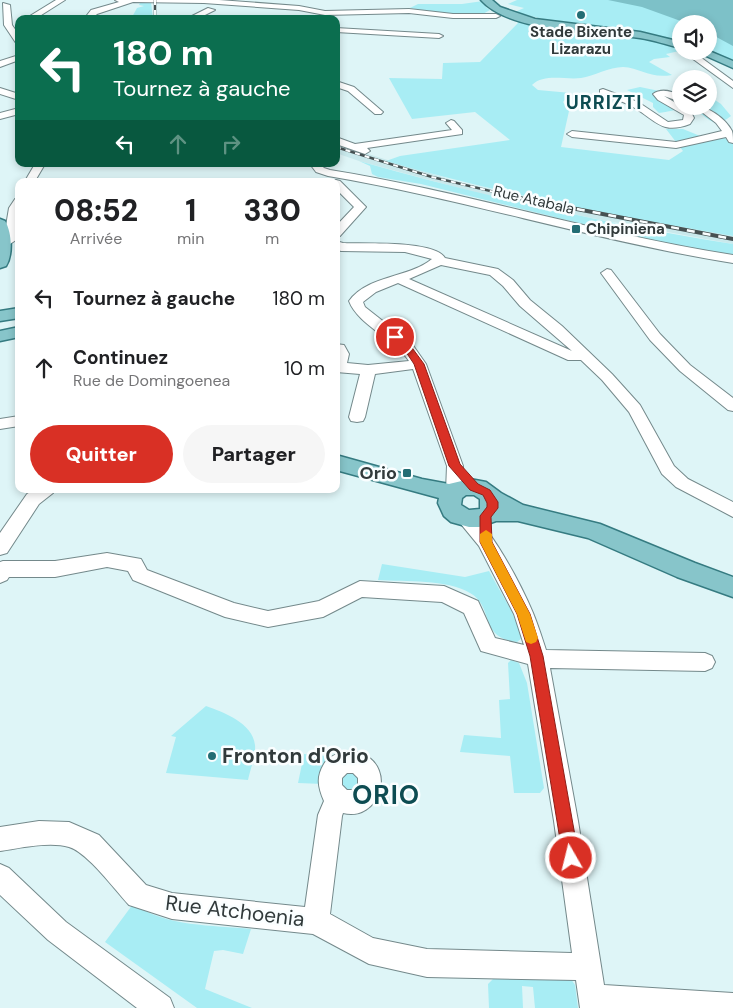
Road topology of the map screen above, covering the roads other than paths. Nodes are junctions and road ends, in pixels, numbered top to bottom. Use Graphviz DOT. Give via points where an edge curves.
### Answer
graph roads {
  1 [pos="15,0"];
  2 [pos="61,0"];
  3 [pos="119,0"];
  4 [pos="179,0"];
  5 [pos="274,0"];
  6 [pos="305,0"];
  7 [pos="486,0"];
  8 [pos="130,1"];
  9 [pos="168,1"];
  10 [pos="222,2"];
  11 [pos="367,4"];
  12 [pos="207,5"];
  13 [pos="253,6"];
  14 [pos="3,7"];
  15 [pos="282,8"];
  16 [pos="311,10"];
  17 [pos="329,11"];
  18 [pos="500,13"];
  19 [pos="270,14"];
  20 [pos="348,14"];
  21 [pos="36,15"];
  22 [pos="91,15"];
  23 [pos="195,15"];
  24 [pos="309,15"];
  25 [pos="402,18"];
  26 [pos="15,28"];
  27 [pos="11,30"];
  28 [pos="340,30"];
  29 [pos="15,36"];
  30 [pos="439,36"];
  31 [pos="672,43"];
  32 [pos="15,58"];
  33 [pos="717,58"];
  34 [pos="698,60"];
  35 [pos="0,64"];
  36 [pos="733,65"];
  37 [pos="340,85"];
  38 [pos="733,85"];
  39 [pos="0,91"];
  40 [pos="603,92"];
  41 [pos="672,94"];
  42 [pos="15,99"];
  43 [pos="672,105"];
  44 [pos="15,112"];
  45 [pos="378,112"];
  46 [pos="688,115"];
  47 [pos="712,115"];
  48 [pos="0,116"];
  49 [pos="451,123"];
  50 [pos="572,134"];
  51 [pos="731,136"];
  52 [pos="340,142"];
  53 [pos="353,147"];
  54 [pos="374,154"];
  55 [pos="38,167"];
  56 [pos="318,167"];
  57 [pos="32,178"];
  58 [pos="332,178"];
  59 [pos="340,180"];
  60 [pos="340,186"];
  61 [pos="15,208"];
  62 [pos="0,224"];
  63 [pos="340,229"];
  64 [pos="3,243"];
  65 [pos="340,247"];
  66 [pos="733,259"];
  67 [pos="439,261"];
  68 [pos="0,263"];
  69 [pos="607,273"];
  70 [pos="399,279"];
  71 [pos="15,333"];
  72 [pos="0,336"];
  73 [pos="584,355"];
  74 [pos="419,364"];
  75 [pos="340,367"];
  76 [pos="368,370"];
  77 [pos="733,406"];
  78 [pos="357,417"];
  79 [pos="15,422"];
  80 [pos="0,424"];
  81 [pos="340,463"];
  82 [pos="41,493"];
  83 [pos="470,502"];
  84 [pos="733,510"];
  85 [pos="0,548"];
  86 [pos="1,568"];
  87 [pos="733,587"];
  88 [pos="537,656"];
  89 [pos="705,662"];
  90 [pos="340,799"];
  91 [pos="0,839"];
  92 [pos="0,877"];
  93 [pos="316,921"];
  94 [pos="587,967"];
  95 [pos="593,1003"];
  96 [pos="733,1007"];
  97 [pos="160,1008"];
  1 -- 14 [label="street"];
  2 -- 21 [label="street"];
  3 -- 8 [label="street"];
  4 -- 9 [label="street"];
  4 -- 12 [label="street"];
  4 -- 12 [label="street" via="179,4 193,4 192,8"];
  5 -- 15 [label="street"];
  6 -- 15 [label="street"];
  6 -- 16 [label="street"];
  7 -- 18 [label="main road"];
  8 -- 9 [label="street"];
  8 -- 22 [label="street"];
  10 -- 12 [label="street"];
  10 -- 13 [label="street"];
  11 -- 17 [label="street"];
  12 -- 13 [label="street"];
  12 -- 23 [label="street"];
  13 -- 15 [label="street"];
  14 -- 27 [label="street"];
  15 -- 16 [label="street"];
  15 -- 19 [label="street"];
  16 -- 17 [label="street"];
  16 -- 24 [label="street"];
  17 -- 20 [label="street"];
  18 -- 20 [label="street" via="478,16 408,11"];
  18 -- 31 [label="main road" via="572,28 641,35"];
  20 -- 25 [label="street"];
  26 -- 27 [label="street"];
  27 -- 29 [label="street"];
  28 -- 30 [label="street"];
  32 -- 35 [label="street"];
  33 -- 36 [label="main road"];
  34 -- 38 [label="street"];
  37 -- 45 [label="street" via="351,89"];
  39 -- 42 [label="street"];
  40 -- 46 [label="street" via="637,105 657,122 671,125 687,122"];
  41 -- 43 [label="street" via="657,94"];
  44 -- 48 [label="street"];
  47 -- 51 [label="street"];
  49 -- 53 [label="street" via="459,132"];
  50 -- 51 [label="street" via="676,145 711,136"];
  52 -- 53 [label="street"];
  53 -- 54 [label="street"];
  55 -- 57 [label="street"];
  56 -- 58 [label="street"];
  59 -- 66 [label="street, Rue Atabala" via="397,184 643,243"];
  60 -- 63 [label="street" via="360,207"];
  61 -- 64 [label="street" via="10,240"];
  62 -- 64 [label="main road"];
  64 -- 68 [label="main road"];
  65 -- 67 [label="street" via="414,250 432,254"];
  67 -- 70 [label="street"];
  67 -- 73 [label="street" via="494,272"];
  69 -- 77 [label="street" via="655,337 685,368"];
  70 -- 73 [label="street" via="573,357"];
  70 -- 74 [label="street" via="366,292 356,300 357,305 407,347"];
  71 -- 72 [label="main road"];
  73 -- 84 [label="street" via="636,409 668,470 682,483"];
  74 -- 76 [label="street"];
  74 -- 83 [label="street"];
  75 -- 76 [label="street"];
  76 -- 78 [label="street"];
  79 -- 80 [label="street"];
  81 -- 83 [label="main road"];
  82 -- 85 [label="street" via="33,499"];
  83 -- 87 [label="main road" via="592,530"];
  83 -- 88 [label="street" via="486,542 524,614"];
  86 -- 88 [label="street" via="54,569 107,560 134,564 140,575 232,611 268,619 322,609 360,589 444,594 471,608 488,646"];
  88 -- 89 [label="street" via="545,659"];
  88 -- 94 [label="street"];
  90 -- 93 [label="street, Rue Atchoenia" via="330,815"];
  91 -- 93 [label="street, Rue Atchoenia" via="39,833 69,834 90,844 138,896 172,906"];
  92 -- 97 [label="street" via="57,932"];
  93 -- 94 [label="street, Rue Atchoenia" via="369,951 427,963"];
  94 -- 95 [label="street"];
  95 -- 96 [label="street"];
}
